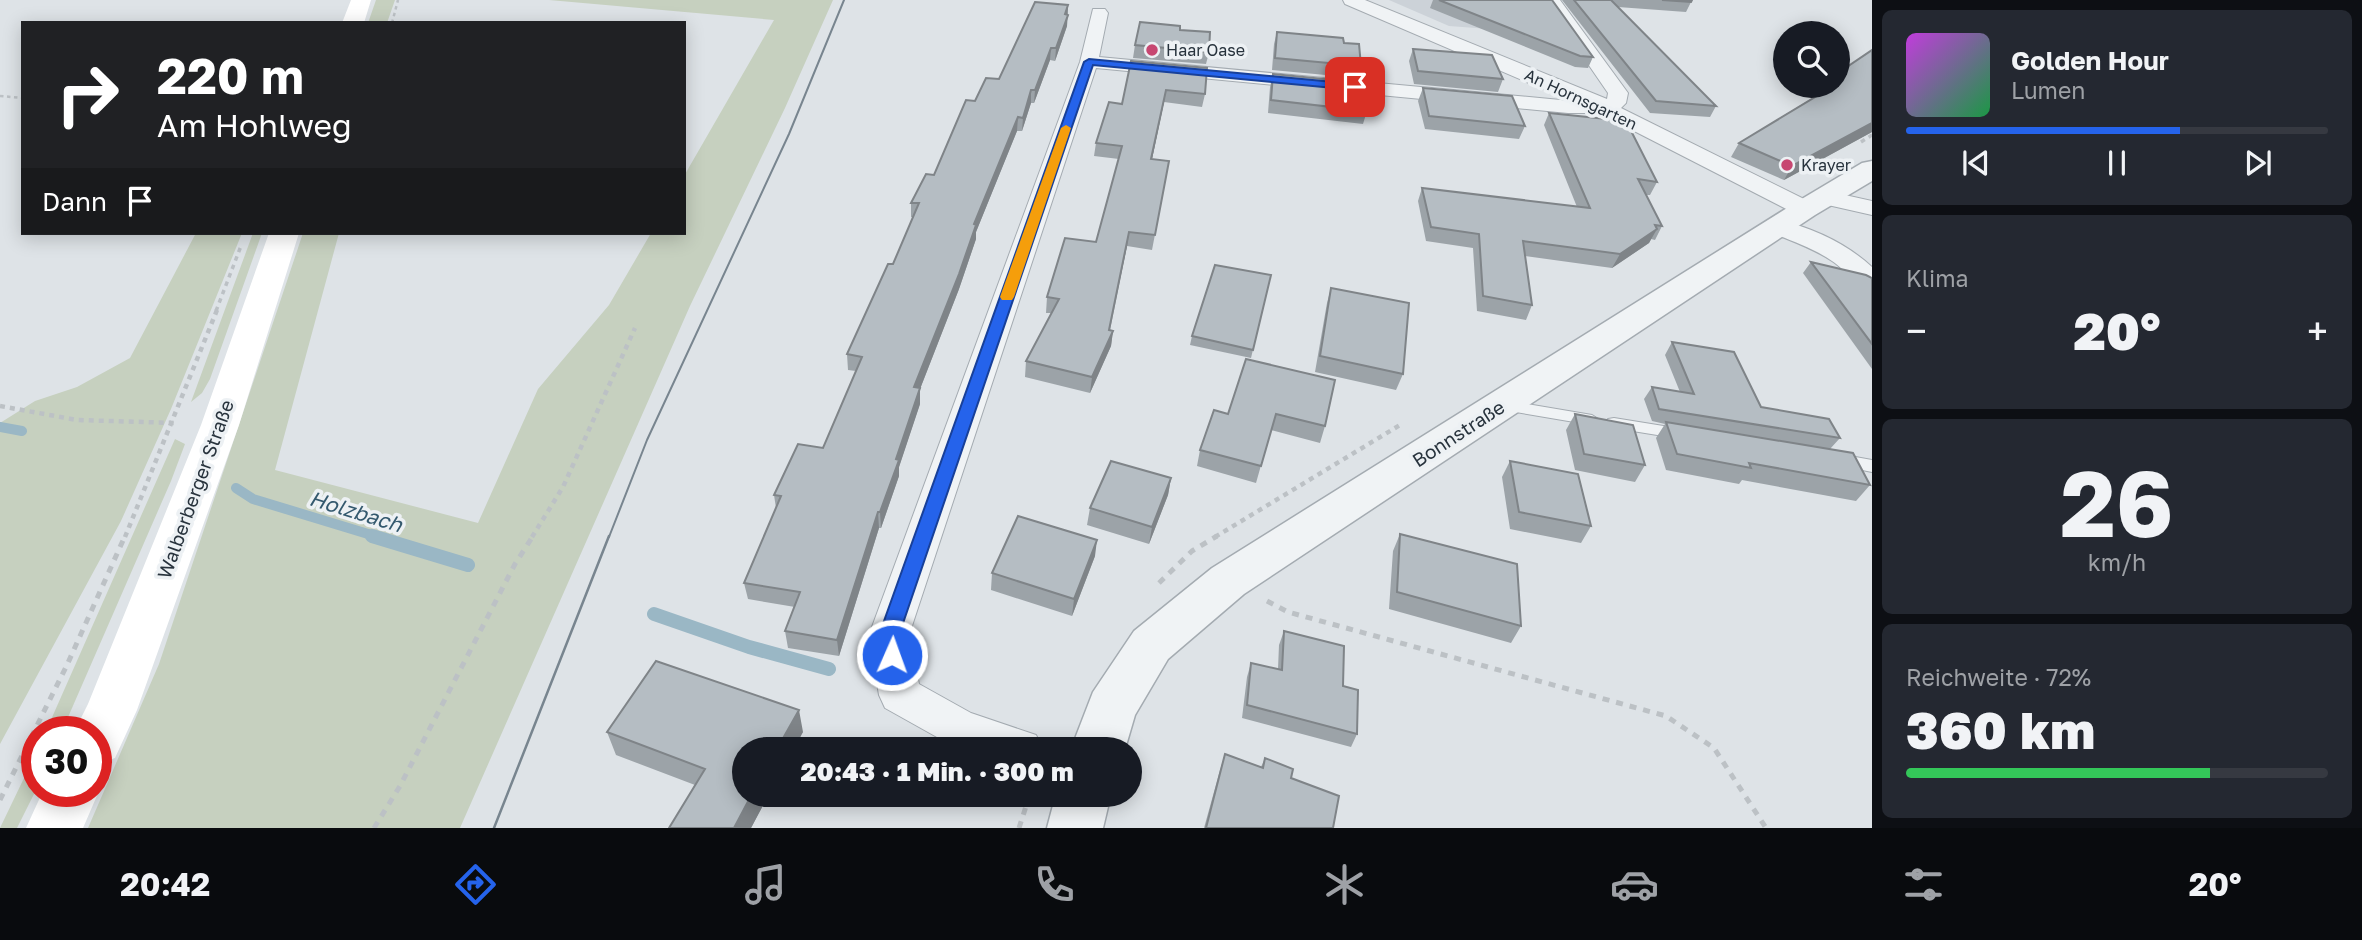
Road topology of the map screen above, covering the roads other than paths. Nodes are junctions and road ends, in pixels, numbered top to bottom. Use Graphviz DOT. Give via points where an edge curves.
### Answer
graph roads {
  1 [pos="361,0"];
  2 [pos="1351,0"];
  3 [pos="1552,0"];
  4 [pos="1099,13"];
  5 [pos="354,21"];
  6 [pos="1089,62"];
  7 [pos="1603,107"];
  8 [pos="1872,169"];
  9 [pos="1872,208"];
  10 [pos="1804,211"];
  11 [pos="283,235"];
  12 [pos="1872,283"];
  13 [pos="1501,405"];
  14 [pos="1693,436"];
  15 [pos="1817,457"];
  16 [pos="1872,466"];
  17 [pos="108,716"];
  18 [pos="986,737"];
  19 [pos="1102,737"];
  20 [pos="64,807"];
  21 [pos="1081,807"];
  22 [pos="54,828"];
  23 [pos="1075,828"];
  1 -- 5 [label="main road"];
  2 -- 7 [label="street, An Hornsgarten"];
  3 -- 7 [label="street" via="1618,93 1616,103"];
  4 -- 6 [label="street"];
  6 -- 7 [label="street"];
  6 -- 18 [label="street" via="889,635 900,695 959,728"];
  7 -- 10 [label="street, An Hornsgarten"];
  8 -- 10 [label="street, Bonnstraße"];
  9 -- 10 [label="street"];
  10 -- 12 [label="street" via="1832,247"];
  10 -- 13 [label="street, Bonnstraße"];
  11 -- 17 [label="main road, Walberberger Straße" via="220,425"];
  13 -- 14 [label="lane"];
  13 -- 19 [label="street, Bonnstraße" via="1228,581 1151,645 1111,708"];
  15 -- 16 [label="lane"];
  20 -- 22 [label="main road"];
  21 -- 23 [label="street"];
}
